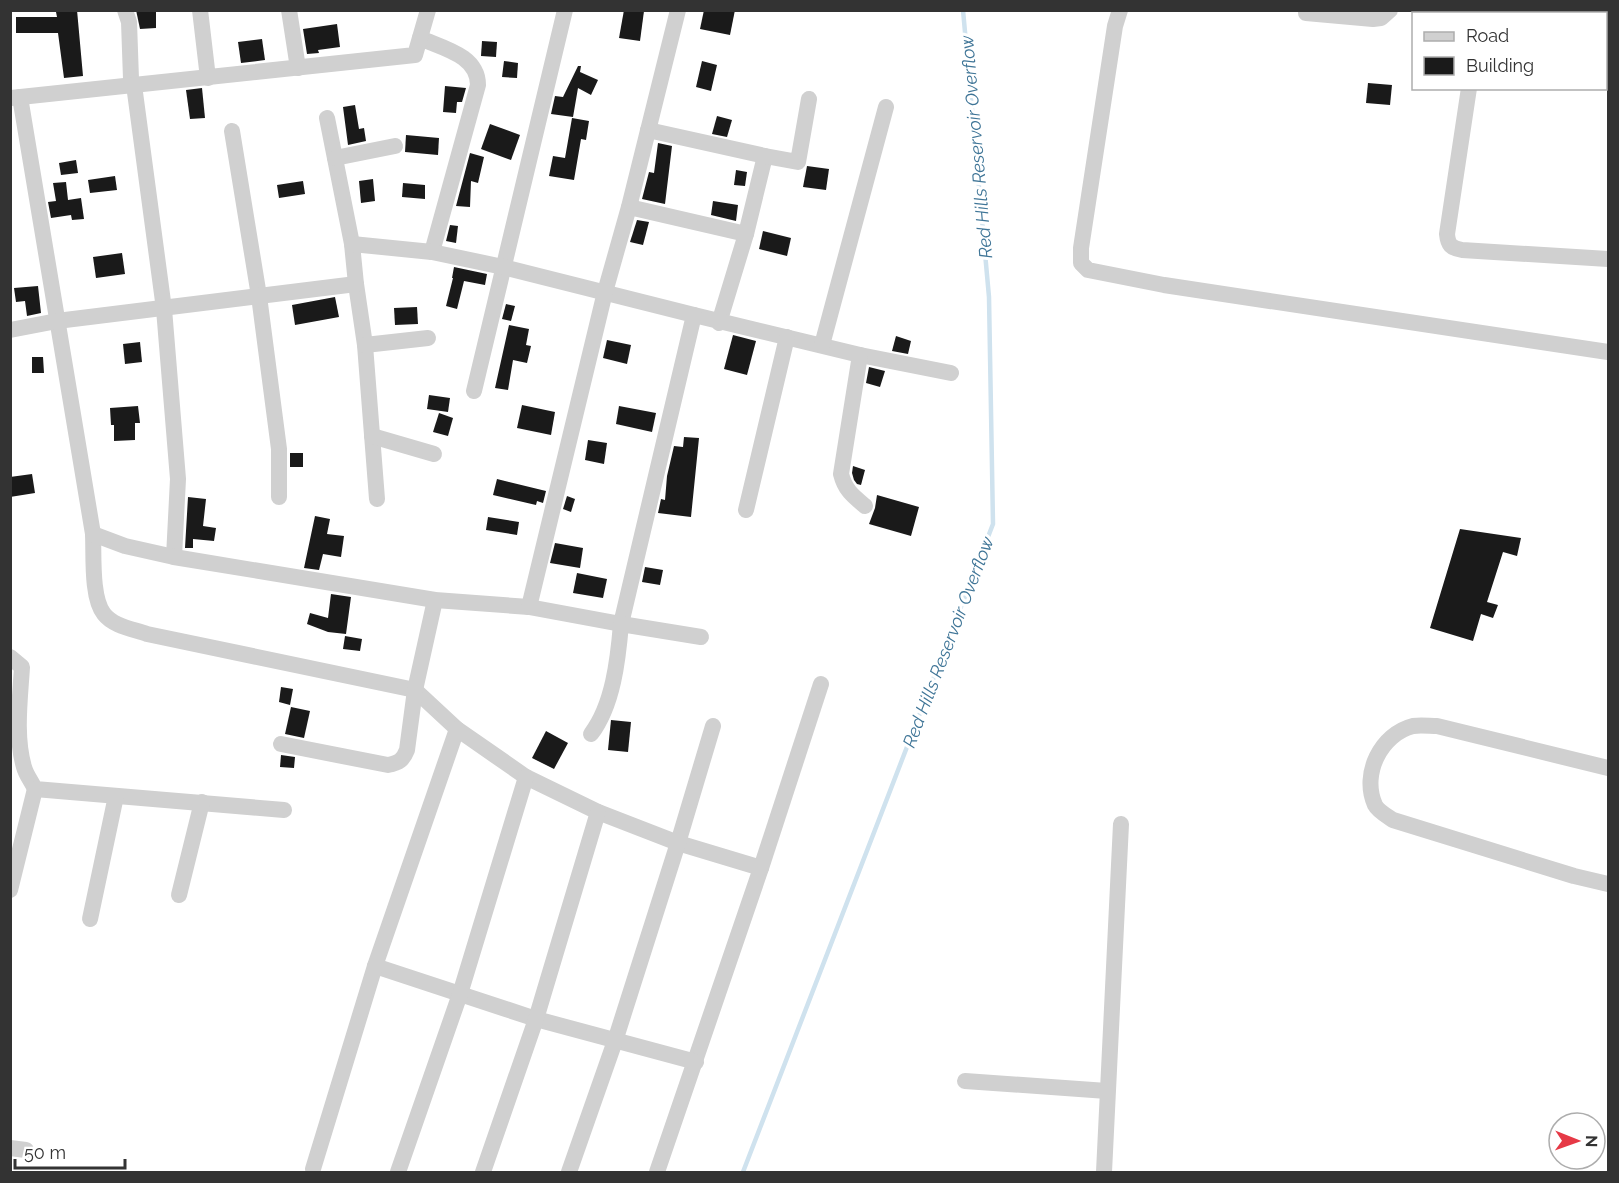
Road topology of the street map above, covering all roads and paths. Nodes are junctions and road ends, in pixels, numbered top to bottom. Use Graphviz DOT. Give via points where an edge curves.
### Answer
graph roads {
  1 [pos="125,10"];
  2 [pos="200,10"];
  3 [pos="289,10"];
  4 [pos="428,10"];
  5 [pos="566,10"];
  6 [pos="678,10"];
  7 [pos="1120,10"];
  8 [pos="1390,10"];
  9 [pos="1302,11"];
  10 [pos="420,38"];
  11 [pos="298,68"];
  12 [pos="208,78"];
  13 [pos="134,85"];
  14 [pos="1470,90"];
  15 [pos="15,98"];
  16 [pos="809,99"];
  17 [pos="886,108"];
  18 [pos="327,118"];
  19 [pos="648,130"];
  20 [pos="232,131"];
  21 [pos="395,146"];
  22 [pos="765,156"];
  23 [pos="335,158"];
  24 [pos="629,207"];
  25 [pos="746,234"];
  26 [pos="352,244"];
  27 [pos="432,252"];
  28 [pos="1608,259"];
  29 [pos="503,267"];
  30 [pos="356,284"];
  31 [pos="605,292"];
  32 [pos="259,296"];
  33 [pos="164,309"];
  34 [pos="694,315"];
  35 [pos="57,321"];
  36 [pos="719,323"];
  37 [pos="10,330"];
  38 [pos="787,337"];
  39 [pos="428,338"];
  40 [pos="365,345"];
  41 [pos="822,345"];
  42 [pos="1608,352"];
  43 [pos="860,354"];
  44 [pos="951,373"];
  45 [pos="474,391"];
  46 [pos="372,436"];
  47 [pos="434,454"];
  48 [pos="279,497"];
  49 [pos="377,499"];
  50 [pos="865,506"];
  51 [pos="746,510"];
  52 [pos="93,534"];
  53 [pos="174,557"];
  54 [pos="435,600"];
  55 [pos="529,607"];
  56 [pos="621,624"];
  57 [pos="701,637"];
  58 [pos="10,657"];
  59 [pos="821,684"];
  60 [pos="416,690"];
  61 [pos="713,726"];
  62 [pos="457,729"];
  63 [pos="591,734"];
  64 [pos="281,744"];
  65 [pos="1608,768"];
  66 [pos="526,777"];
  67 [pos="35,789"];
  68 [pos="116,796"];
  69 [pos="202,802"];
  70 [pos="284,810"];
  71 [pos="598,813"];
  72 [pos="1121,824"];
  73 [pos="678,843"];
  74 [pos="761,868"];
  75 [pos="1608,884"];
  76 [pos="10,890"];
  77 [pos="179,895"];
  78 [pos="90,920"];
  79 [pos="375,966"];
  80 [pos="460,994"];
  81 [pos="536,1019"];
  82 [pos="615,1041"];
  83 [pos="696,1062"];
  84 [pos="965,1081"];
  85 [pos="1107,1092"];
  86 [pos="313,1169"];
  87 [pos="398,1173"];
  88 [pos="483,1173"];
  89 [pos="569,1173"];
  90 [pos="657,1173"];
  91 [pos="1104,1173"];
  1 -- 13 [label="street"];
  2 -- 12 [label="street"];
  3 -- 11 [label="street"];
  4 -- 10 [label="street"];
  5 -- 29 [label="street"];
  6 -- 19 [label="street"];
  7 -- 42 [label="street" via="1081,248 1081,262 1088,270"];
  8 -- 9 [label="street" via="1373,19"];
  10 -- 11 [label="street" via="415,55"];
  10 -- 27 [label="street" via="467,59 478,76"];
  11 -- 12 [label="street"];
  12 -- 13 [label="street"];
  13 -- 15 [label="street"];
  13 -- 33 [label="street"];
  14 -- 28 [label="street" via="1447,243 1462,250"];
  15 -- 35 [label="street"];
  16 -- 22 [label="street" via="798,162"];
  17 -- 41 [label="street"];
  18 -- 23 [label="street"];
  19 -- 22 [label="street"];
  19 -- 24 [label="street"];
  20 -- 32 [label="street"];
  21 -- 23 [label="street"];
  22 -- 25 [label="street"];
  23 -- 26 [label="street"];
  24 -- 25 [label="street"];
  24 -- 31 [label="street"];
  25 -- 36 [label="street"];
  26 -- 27 [label="street"];
  26 -- 30 [label="street"];
  27 -- 29 [label="street"];
  29 -- 31 [label="street"];
  29 -- 45 [label="street"];
  30 -- 32 [label="street"];
  30 -- 40 [label="street"];
  31 -- 34 [label="street"];
  31 -- 55 [label="street"];
  32 -- 33 [label="street"];
  32 -- 48 [label="street" via="279,449"];
  33 -- 35 [label="street"];
  33 -- 53 [label="street" via="178,479"];
  34 -- 36 [label="street"];
  34 -- 56 [label="street"];
  35 -- 37 [label="street"];
  35 -- 52 [label="street"];
  36 -- 38 [label="street"];
  38 -- 41 [label="street"];
  38 -- 51 [label="street"];
  39 -- 40 [label="street"];
  40 -- 46 [label="street"];
  41 -- 43 [label="street"];
  43 -- 44 [label="street"];
  43 -- 50 [label="street" via="841,474 849,492"];
  46 -- 47 [label="street"];
  46 -- 49 [label="street"];
  52 -- 53 [label="street" via="124,546"];
  52 -- 60 [label="street" via="97,599 104,615 119,625"];
  53 -- 54 [label="street"];
  54 -- 55 [label="street"];
  54 -- 60 [label="street"];
  55 -- 56 [label="street"];
  56 -- 57 [label="street"];
  56 -- 63 [label="street" via="612,680 600,722"];
  58 -- 67 [label="street" via="22,667 20,743 25,769"];
  59 -- 74 [label="street"];
  60 -- 62 [label="street"];
  60 -- 64 [label="street" via="407,750 397,763 388,765"];
  61 -- 73 [label="street"];
  62 -- 66 [label="street"];
  62 -- 79 [label="street"];
  65 -- 75 [label="street" via="1437,726 1414,726 1392,736 1380,748 1373,765 1371,789 1376,807 1393,820"];
  66 -- 71 [label="street"];
  66 -- 80 [label="street"];
  67 -- 68 [label="street"];
  67 -- 76 [label="street"];
  68 -- 69 [label="street"];
  68 -- 78 [label="street"];
  69 -- 70 [label="street"];
  69 -- 77 [label="street"];
  71 -- 73 [label="street"];
  71 -- 81 [label="street"];
  72 -- 85 [label="street"];
  73 -- 74 [label="street"];
  73 -- 82 [label="street"];
  74 -- 83 [label="street"];
  79 -- 80 [label="street"];
  79 -- 86 [label="street"];
  80 -- 81 [label="street"];
  80 -- 87 [label="street"];
  81 -- 82 [label="street"];
  81 -- 88 [label="street"];
  82 -- 83 [label="street"];
  82 -- 89 [label="street"];
  83 -- 90 [label="street"];
  84 -- 85 [label="street"];
  85 -- 91 [label="street"];
}
